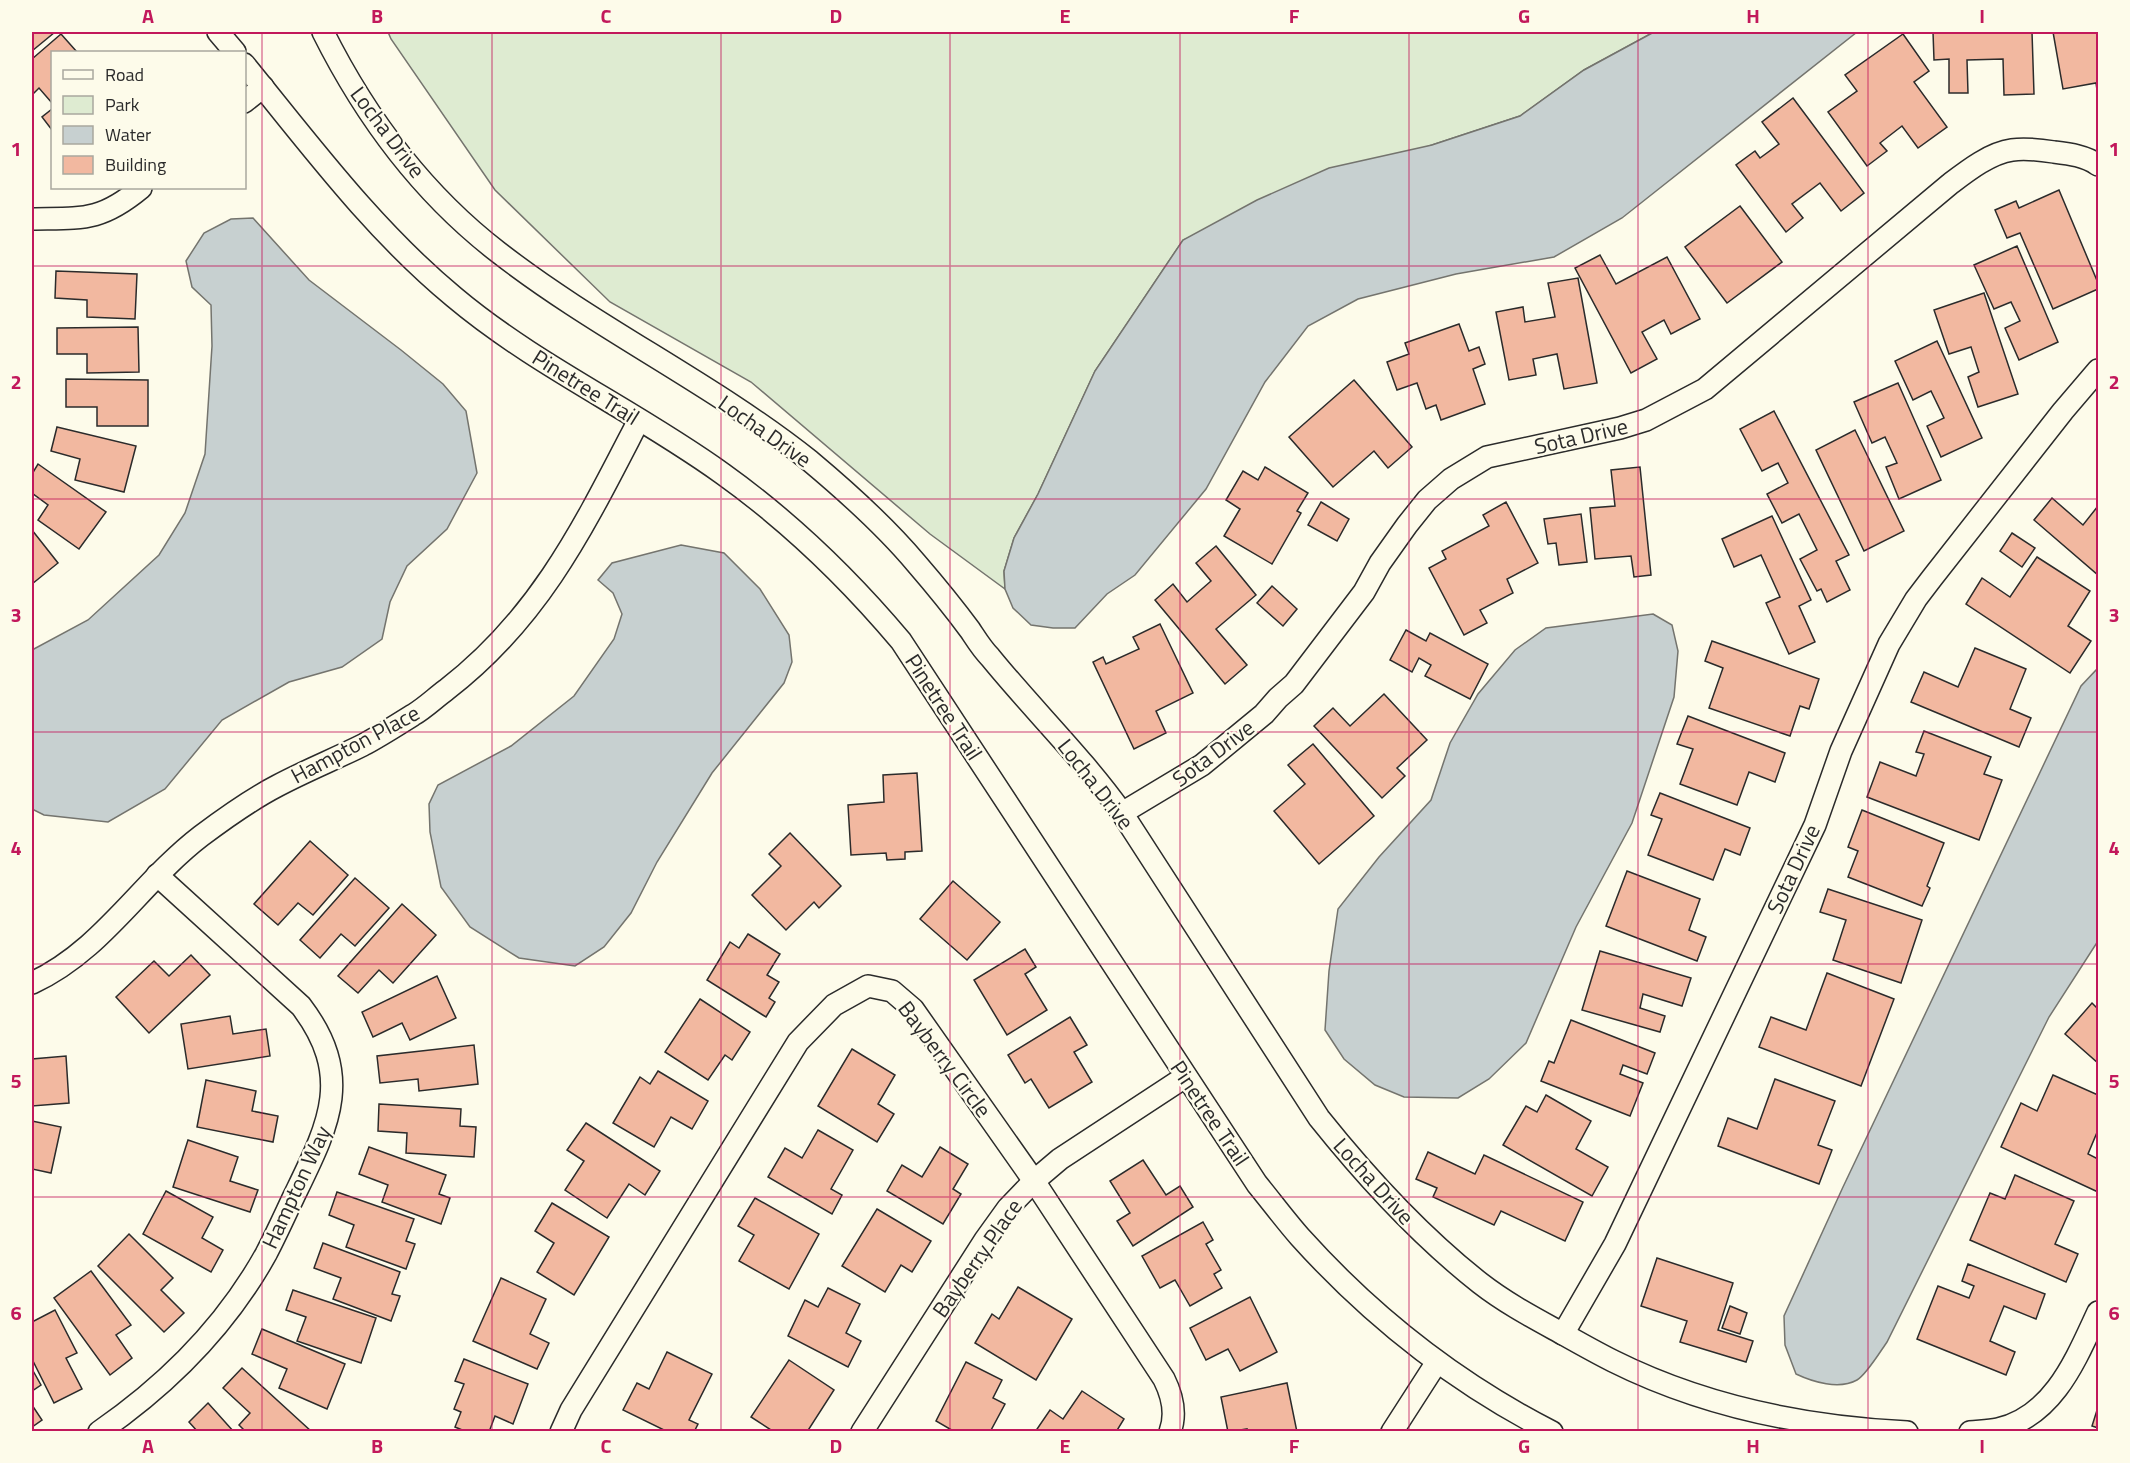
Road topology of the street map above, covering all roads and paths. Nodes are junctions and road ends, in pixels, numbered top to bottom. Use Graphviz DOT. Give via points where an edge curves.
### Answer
graph roads {
  1 [pos="218,32"];
  2 [pos="323,32"];
  3 [pos="234,51"];
  4 [pos="246,66"];
  5 [pos="263,87"];
  6 [pos="246,100"];
  7 [pos="2098,165"];
  8 [pos="140,189"];
  9 [pos="32,219"];
  10 [pos="2098,370"];
  11 [pos="639,420"];
  12 [pos="1122,813"];
  13 [pos="157,875"];
  14 [pos="32,983"];
  15 [pos="1185,1077"];
  16 [pos="1034,1181"];
  17 [pos="2098,1312"];
  18 [pos="1563,1334"];
  19 [pos="1437,1362"];
  20 [pos="99,1431"];
  21 [pos="561,1431"];
  22 [pos="862,1431"];
  23 [pos="1170,1431"];
  24 [pos="1392,1431"];
  25 [pos="1552,1431"];
  26 [pos="1907,1431"];
  27 [pos="1970,1431"];
  1 -- 3 [label="street"];
  2 -- 12 [label="street, Locha Drive" via="375,122 447,207 541,284 755,421 861,506 915,561 988,656 1097,778"];
  4 -- 5 [label="street, Pinetree Trail"];
  5 -- 6 [label="street"];
  5 -- 11 [label="street, Pinetree Trail" via="356,199 454,298 510,339"];
  7 -- 12 [label="street, Sota Drive" via="2066,153 2040,150 2010,150 1979,163 1705,389 1646,420 1487,457 1451,479 1407,525 1364,592 1294,684 1202,765"];
  8 -- 9 [label="street" via="100,214"];
  10 -- 18 [label="street, Sota Drive" via="1932,578 1889,644 1841,751 1815,825 1615,1244"];
  11 -- 13 [label="street, Hampton Place" via="577,538 544,589 506,635 464,676 416,713 365,744 275,787 225,818"];
  11 -- 15 [label="street, Pinetree Trail" via="774,512 824,556 901,641"];
  12 -- 18 [label="street, Locha Drive" via="1319,1118 1354,1162 1419,1230 1468,1273 1523,1313"];
  13 -- 14 [label="street, Hampton Place" via="79,955"];
  13 -- 20 [label="street, Hampton Way" via="306,1012 325,1048 332,1096 320,1143 266,1254 234,1304 170,1377"];
  15 -- 16 [label="street, Bayberry Place" via="1060,1159"];
  15 -- 19 [label="street, Pinetree Trail" via="1257,1184 1299,1236 1346,1285"];
  16 -- 21 [label="street, Bayberry Circle" via="913,1009 892,991 868,986 834,1005 798,1042"];
  16 -- 22 [label="street, Bayberry Place" via="985,1240"];
  16 -- 23 [label="street, Bayberry Circle" via="1164,1378 1173,1410"];
  17 -- 27 [label="street" via="2065,1380 2047,1402 2023,1419 1998,1429"];
  18 -- 26 [label="street, Locha Drive" via="1614,1362 1711,1400 1836,1426"];
  19 -- 24 [label="street"];
  19 -- 25 [label="street, Pinetree Trail"];
}
